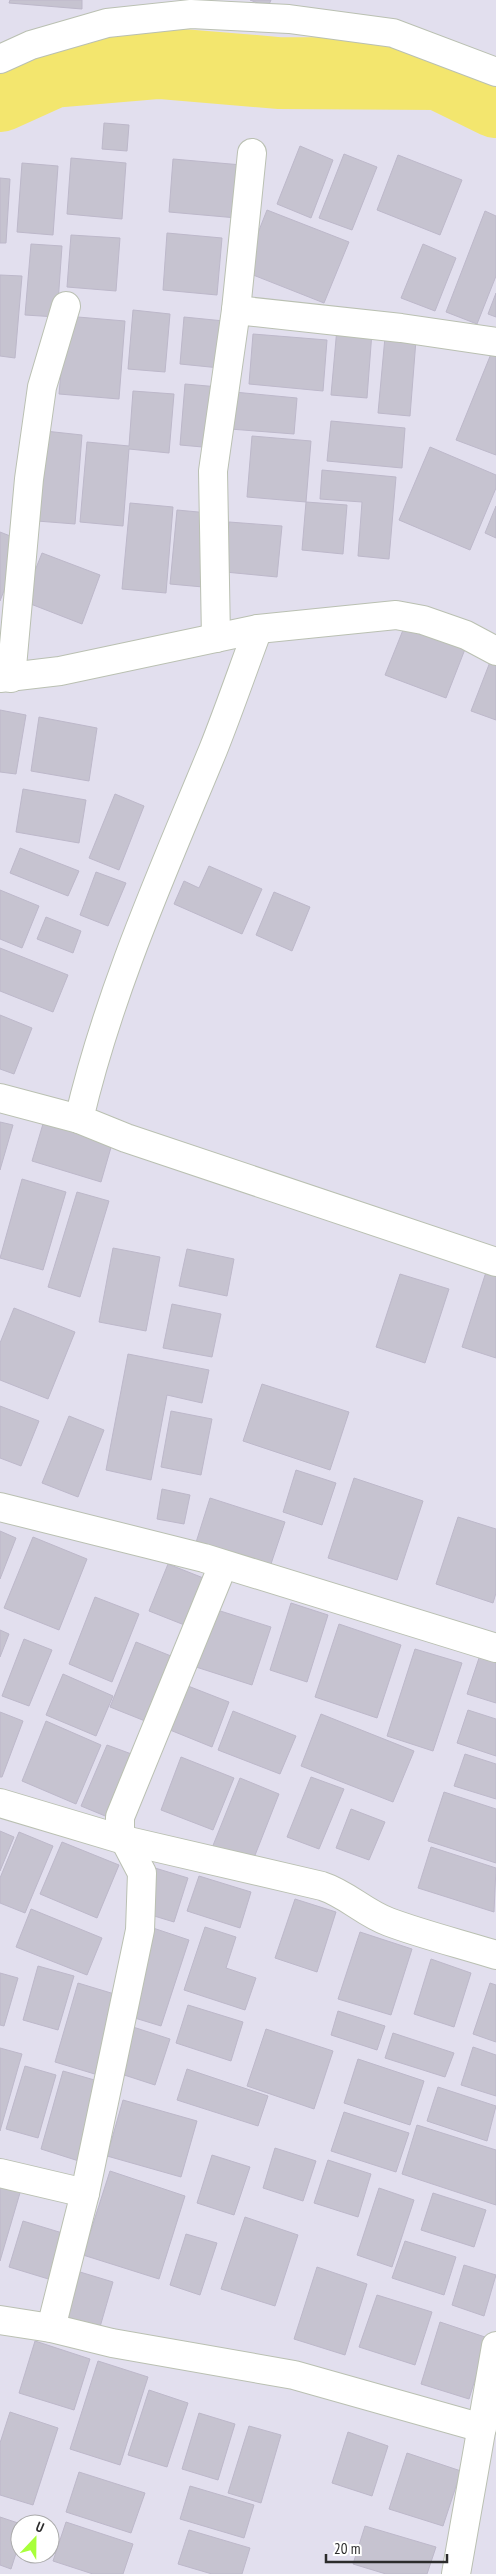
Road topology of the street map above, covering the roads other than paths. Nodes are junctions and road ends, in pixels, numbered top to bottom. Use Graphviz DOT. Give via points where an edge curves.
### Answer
graph roads {
  1 [pos="0,59"];
  2 [pos="496,72"];
  3 [pos="252,153"];
  4 [pos="66,306"];
  5 [pos="236,310"];
  6 [pos="496,342"];
  7 [pos="258,629"];
  8 [pos="216,638"];
  9 [pos="496,651"];
  10 [pos="6,678"];
  11 [pos="0,1098"];
  12 [pos="79,1119"];
  13 [pos="496,1262"];
  14 [pos="0,1508"];
  15 [pos="223,1565"];
  16 [pos="496,1648"];
  17 [pos="0,1803"];
  18 [pos="124,1840"];
  19 [pos="496,1955"];
  20 [pos="0,2173"];
  21 [pos="85,2194"];
  22 [pos="0,2320"];
  23 [pos="51,2328"];
  24 [pos="496,2346"];
  25 [pos="482,2428"];
  26 [pos="456,2574"];
  1 -- 2 [label="street" via="30,45 107,23 191,14 289,19 393,33"];
  3 -- 5 [label="street"];
  4 -- 10 [label="street" via="40,396"];
  5 -- 6 [label="street"];
  5 -- 8 [label="street" via="213,471"];
  7 -- 8 [label="street"];
  7 -- 9 [label="street" via="396,615 424,620 466,635"];
  7 -- 12 [label="street" via="214,747 138,932 88,1080"];
  8 -- 10 [label="street" via="60,671"];
  11 -- 12 [label="street"];
  12 -- 13 [label="street" via="126,1138"];
  14 -- 15 [label="street"];
  15 -- 16 [label="street"];
  15 -- 18 [label="street" via="120,1817"];
  17 -- 18 [label="street"];
  18 -- 19 [label="street" via="322,1886 340,1892 388,1922"];
  18 -- 21 [label="street" via="142,1873 140,1930"];
  20 -- 21 [label="street"];
  21 -- 23 [label="street"];
  22 -- 23 [label="street"];
  23 -- 25 [label="street" via="112,2343 294,2375"];
  24 -- 25 [label="street"];
  25 -- 26 [label="street"];
}
